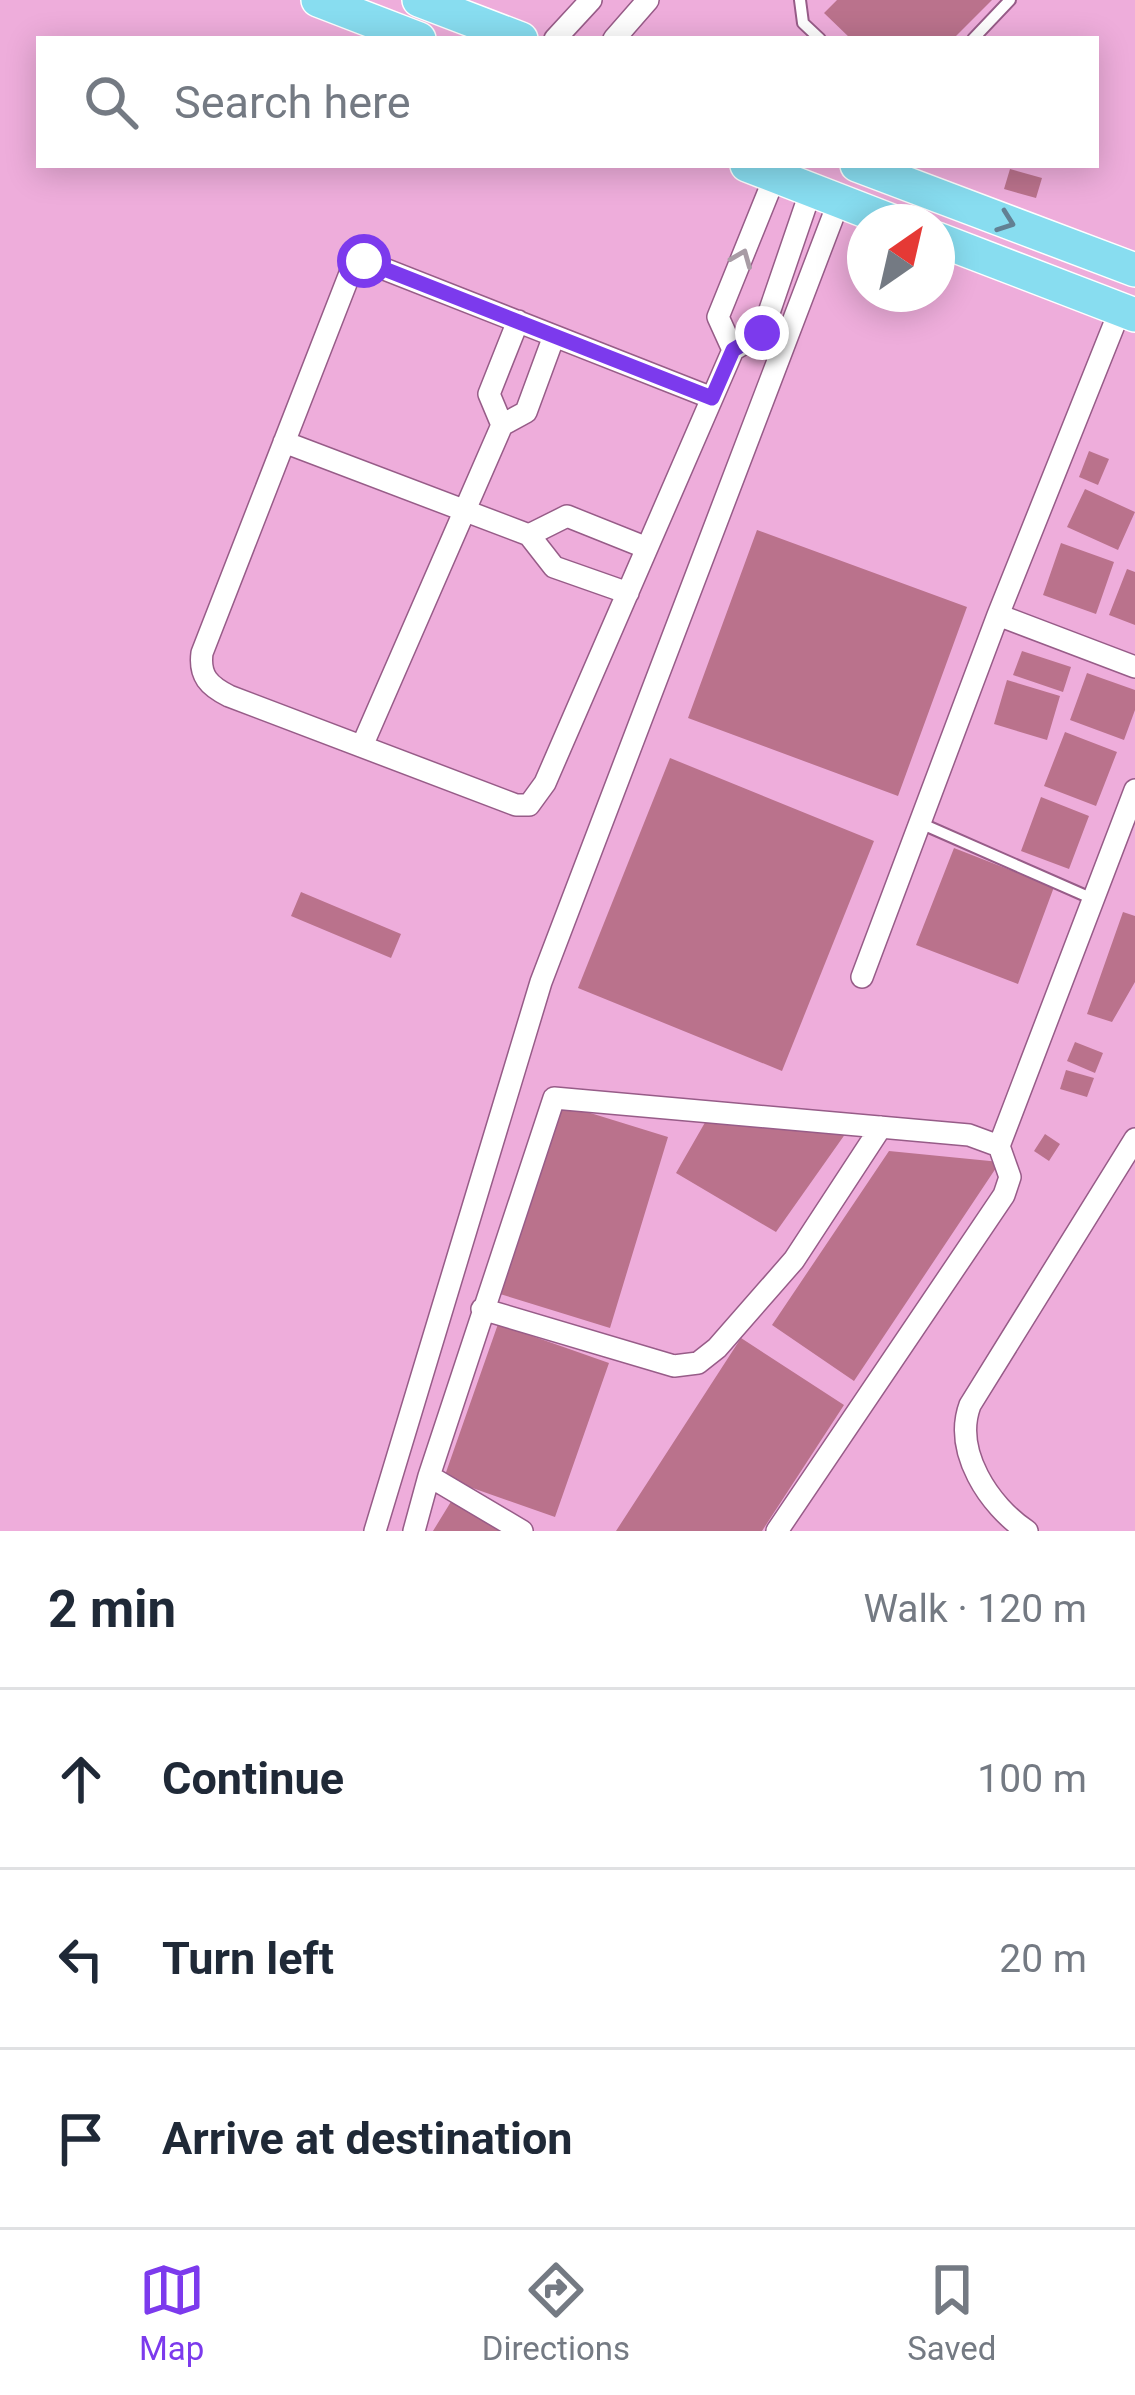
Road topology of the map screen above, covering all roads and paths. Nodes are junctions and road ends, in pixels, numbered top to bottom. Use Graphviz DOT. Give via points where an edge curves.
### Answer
graph roads {
  1 [pos="318,0"];
  2 [pos="419,0"];
  3 [pos="591,0"];
  4 [pos="648,0"];
  5 [pos="800,0"];
  6 [pos="1010,0"];
  7 [pos="411,36"];
  8 [pos="513,36"];
  9 [pos="558,36"];
  10 [pos="617,36"];
  11 [pos="817,36"];
  12 [pos="976,36"];
  13 [pos="865,168"];
  14 [pos="761,170"];
  15 [pos="825,195"];
  16 [pos="848,204"];
  17 [pos="955,246"];
  18 [pos="1135,270"];
  19 [pos="1127,313"];
  20 [pos="518,321"];
  21 [pos="554,336"];
  22 [pos="733,350"];
  23 [pos="712,398"];
  24 [pos="502,425"];
  25 [pos="284,442"];
  26 [pos="463,512"];
  27 [pos="529,536"];
  28 [pos="647,548"];
  29 [pos="628,593"];
  30 [pos="998,615"];
  31 [pos="1135,667"];
  32 [pos="362,746"];
  33 [pos="1135,790"];
  34 [pos="920,823"];
  35 [pos="1094,900"];
  36 [pos="862,977"];
  37 [pos="880,1127"];
  38 [pos="1135,1139"];
  39 [pos="999,1146"];
  40 [pos="482,1309"];
  41 [pos="428,1476"];
  42 [pos="1024,1530"];
  43 [pos="375,1531"];
  44 [pos="414,1531"];
  45 [pos="522,1531"];
  46 [pos="777,1531"];
  1 -- 7 [label="main road"];
  2 -- 8 [label="main road"];
  3 -- 9 [label="street"];
  4 -- 10 [label="street"];
  5 -- 11 [label="lane" via="803,23"];
  6 -- 12 [label="lane"];
  13 -- 18 [label="main road, one-way"];
  14 -- 15 [label="main road"];
  22 -- 14 [label="street, one-way" via="718,317"];
  15 -- 16 [label="main road"];
  15 -- 22 [label="street" via="762,333"];
  15 -- 43 [label="street" via="542,982"];
  17 -- 19 [label="main road"];
  19 -- 30 [label="street"];
  20 -- 21 [label="street"];
  20 -- 24 [label="street" via="489,394"];
  20 -- 25 [label="street" via="359,260"];
  21 -- 23 [label="street"];
  21 -- 24 [label="street" via="526,412"];
  22 -- 23 [label="street"];
  23 -- 28 [label="street"];
  24 -- 26 [label="street"];
  25 -- 26 [label="street"];
  25 -- 32 [label="street" via="200,667 229,696"];
  26 -- 27 [label="street"];
  26 -- 32 [label="street"];
  27 -- 28 [label="street" via="567,516"];
  27 -- 29 [label="street" via="554,567"];
  28 -- 29 [label="street"];
  29 -- 32 [label="street" via="529,806"];
  30 -- 31 [label="street"];
  30 -- 34 [label="street"];
  33 -- 35 [label="street"];
  34 -- 35 [label="lane"];
  34 -- 36 [label="street"];
  35 -- 39 [label="street"];
  37 -- 39 [label="street" via="969,1135"];
  37 -- 40 [label="street" via="794,1260 698,1363 674,1366"];
  37 -- 40 [label="street" via="554,1098"];
  38 -- 42 [label="street" via="962,1428 997,1506"];
  39 -- 46 [label="street" via="1010,1177 1004,1195"];
  40 -- 41 [label="street"];
  41 -- 44 [label="street"];
  41 -- 45 [label="street"];
}
